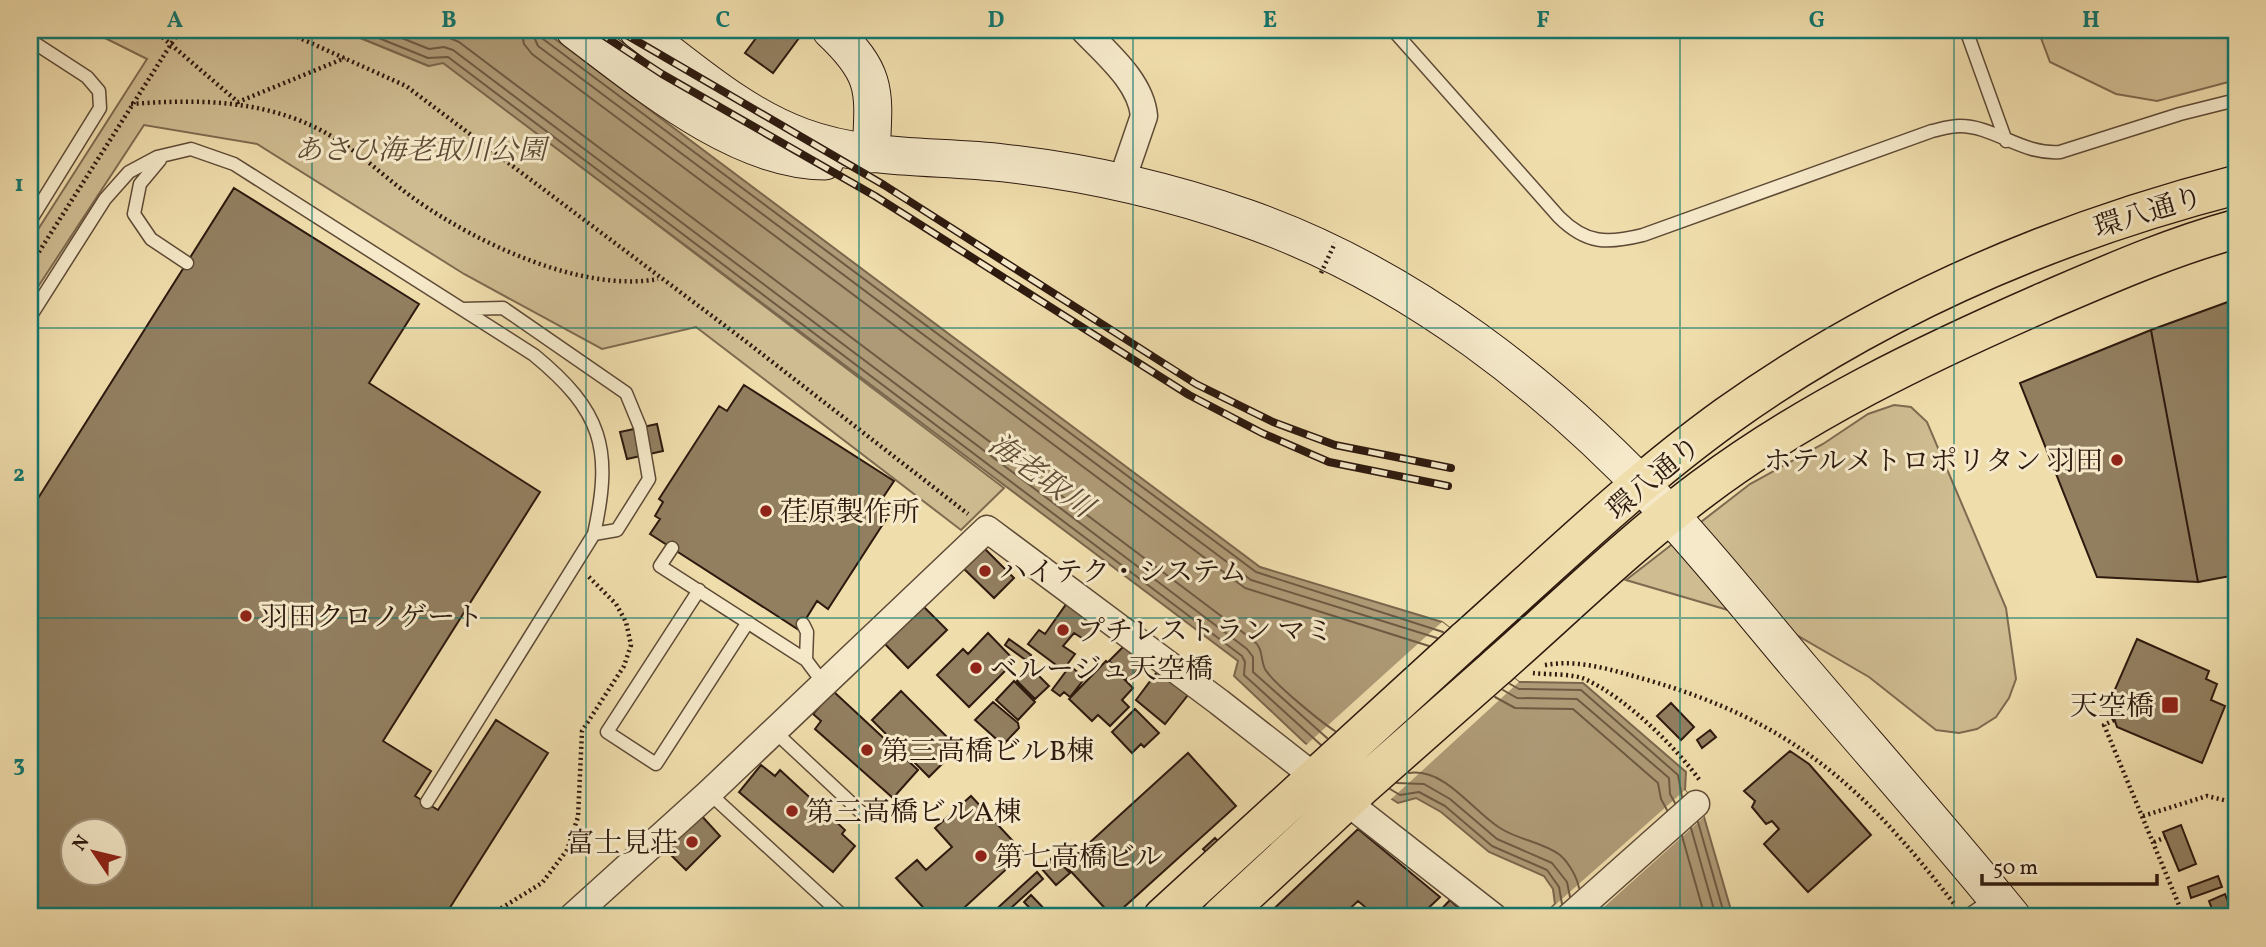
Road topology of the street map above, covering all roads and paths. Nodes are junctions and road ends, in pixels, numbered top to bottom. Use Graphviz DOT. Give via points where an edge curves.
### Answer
graph roads {
  1 [pos="154,30"];
  2 [pos="180,30"];
  3 [pos="282,30"];
  4 [pos="575,30"];
  5 [pos="638,30"];
  6 [pos="831,30"];
  7 [pos="1084,30"];
  8 [pos="1392,30"];
  9 [pos="1966,30"];
  10 [pos="30,40"];
  11 [pos="171,44"];
  12 [pos="345,58"];
  13 [pos="2236,100"];
  14 [pos="238,102"];
  15 [pos="131,104"];
  16 [pos="2006,141"];
  17 [pos="172,153"];
  18 [pos="871,154"];
  19 [pos="1121,183"];
  20 [pos="2236,185"];
  21 [pos="30,221"];
  22 [pos="2236,229"];
  23 [pos="1335,243"];
  24 [pos="187,263"];
  25 [pos="30,266"];
  26 [pos="1321,273"];
  27 [pos="659,279"];
  28 [pos="463,309"];
  29 [pos="30,317"];
  30 [pos="1641,485"];
  31 [pos="1670,514"];
  32 [pos="977,521"];
  33 [pos="594,534"];
  34 [pos="671,548"];
  35 [pos="575,565"];
  36 [pos="699,590"];
  37 [pos="748,622"];
  38 [pos="803,624"];
  39 [pos="806,660"];
  40 [pos="1511,669"];
  41 [pos="824,684"];
  42 [pos="2114,720"];
  43 [pos="774,731"];
  44 [pos="1321,771"];
  45 [pos="709,793"];
  46 [pos="1353,794"];
  47 [pos="427,802"];
  48 [pos="2236,803"];
  49 [pos="1696,804"];
  50 [pos="864,815"];
  51 [pos="2143,816"];
  52 [pos="2166,837"];
  53 [pos="2154,842"];
  54 [pos="1983,910"];
  55 [pos="577,915"];
  56 [pos="487,917"];
  57 [pos="844,917"];
  58 [pos="1163,917"];
  59 [pos="1222,917"];
  60 [pos="1494,917"];
  61 [pos="1569,917"];
  62 [pos="2184,917"];
  1 -- 11 [label="path"];
  2 -- 11 [label="path"];
  3 -- 12 [label="path"];
  4 -- 18 [label="street" via="646,82 744,143 807,161"];
  5 -- 18 [label="street" via="759,117 808,140"];
  6 -- 18 [label="street" via="855,53 869,78"];
  7 -- 19 [label="street" via="1122,72 1143,105 1144,116"];
  8 -- 16 [label="lane" via="1566,224 1601,242 1643,235 1932,131 1970,127"];
  9 -- 16 [label="lane"];
  10 -- 21 [label="lane" via="87,76 99,91 100,108"];
  11 -- 14 [label="path"];
  11 -- 15 [label="path"];
  12 -- 14 [label="path"];
  12 -- 27 [label="path" via="407,86"];
  13 -- 16 [label="lane" via="2060,152 2045,153"];
  14 -- 15 [label="path"];
  14 -- 27 [label="path" via="294,118 328,134 456,226 512,252 590,277 638,283"];
  15 -- 25 [label="path"];
  17 -- 24 [label="lane" via="158,161 140,184 134,214 151,239"];
  17 -- 28 [label="lane" via="191,149 234,163"];
  17 -- 29 [label="lane" via="129,172 105,199"];
  18 -- 19 [label="street" via="1006,163"];
  19 -- 30 [label="street" via="1246,218 1307,242 1386,282 1513,368"];
  20 -- 30 [label="main road, 環八通り" via="2068,236 1897,312 1844,340 1728,416"];
  22 -- 31 [label="main road, 環八通り" via="2192,241 2097,279 1851,393 1754,452"];
  23 -- 26 [label="path, bridge"];
  27 -- 32 [label="path"];
  28 -- 33 [label="lane" via="534,355 566,382 585,408 600,442 604,488"];
  28 -- 33 [label="lane" via="503,309 626,393 640,427 649,479 617,530"];
  30 -- 31 [label="street"];
  30 -- 44 [label="main road, 環八通り"];
  31 -- 40 [label="main road, 環八通り"];
  31 -- 54 [label="street"];
  33 -- 35 [label="lane"];
  34 -- 36 [label="lane" via="660,566"];
  35 -- 47 [label="lane"];
  35 -- 56 [label="path" via="616,604 631,645 624,666 582,731 578,817 567,850 542,883"];
  36 -- 37 [label="lane"];
  36 -- 37 [label="lane" via="607,732 656,764"];
  37 -- 39 [label="lane"];
  38 -- 39 [label="lane"];
  39 -- 41 [label="lane"];
  40 -- 46 [label="main road, 環八通り"];
  40 -- 49 [label="path" via="1585,679 1615,697 1685,759 1707,791"];
  40 -- 54 [label="path" via="1565,661 1607,669 1712,701 1775,730 1829,767"];
  41 -- 43 [label="street"];
  41 -- 44 [label="street" via="987,529"];
  42 -- 51 [label="path" via="2104,725"];
  43 -- 45 [label="street"];
  43 -- 50 [label="lane"];
  44 -- 46 [label="street"];
  44 -- 58 [label="main road, 環八通り"];
  45 -- 55 [label="street"];
  45 -- 57 [label="lane"];
  46 -- 59 [label="main road, 環八通り"];
  46 -- 60 [label="street"];
  48 -- 51 [label="path" via="2207,796"];
  49 -- 61 [label="street"];
  51 -- 53 [label="path"];
  52 -- 53 [label="path"];
  53 -- 62 [label="path"];
}
